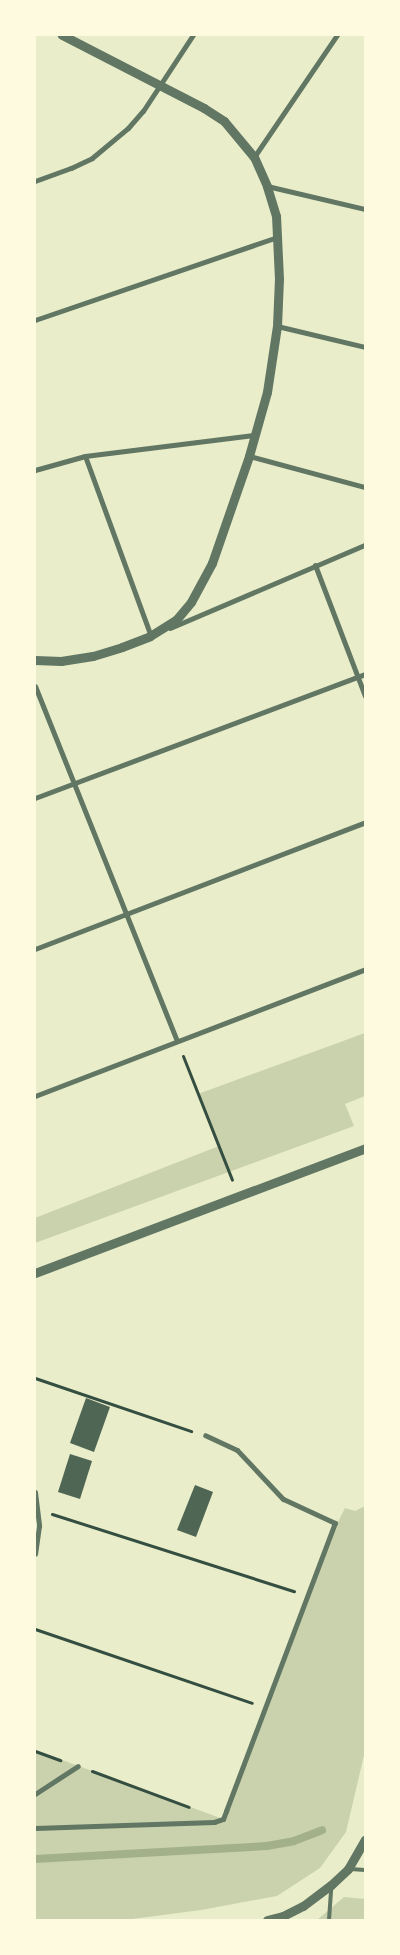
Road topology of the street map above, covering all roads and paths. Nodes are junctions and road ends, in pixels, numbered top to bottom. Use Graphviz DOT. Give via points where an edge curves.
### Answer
graph roads {
  1 [pos="62,35"];
  2 [pos="193,35"];
  3 [pos="337,35"];
  4 [pos="160,84"];
  5 [pos="254,156"];
  6 [pos="35,181"];
  7 [pos="267,186"];
  8 [pos="365,209"];
  9 [pos="278,237"];
  10 [pos="35,320"];
  11 [pos="277,326"];
  12 [pos="365,347"];
  13 [pos="254,435"];
  14 [pos="85,456"];
  15 [pos="249,456"];
  16 [pos="35,470"];
  17 [pos="365,487"];
  18 [pos="365,545"];
  19 [pos="315,565"];
  20 [pos="150,636"];
  21 [pos="35,660"];
  22 [pos="365,674"];
  23 [pos="358,677"];
  24 [pos="35,686"];
  25 [pos="365,696"];
  26 [pos="74,784"];
  27 [pos="35,798"];
  28 [pos="365,822"];
  29 [pos="126,914"];
  30 [pos="35,949"];
  31 [pos="365,969"];
  32 [pos="177,1041"];
  33 [pos="35,1096"];
  34 [pos="365,1148"];
  35 [pos="239,1196"];
  36 [pos="35,1273"];
  37 [pos="35,1378"];
  38 [pos="205,1435"];
  39 [pos="35,1492"];
  40 [pos="38,1509"];
  41 [pos="35,1554"];
  42 [pos="308,1595"];
  43 [pos="35,1629"];
  44 [pos="265,1708"];
  45 [pos="35,1751"];
  46 [pos="78,1766"];
  47 [pos="35,1794"];
  48 [pos="223,1819"];
  49 [pos="35,1828"];
  50 [pos="365,1840"];
  51 [pos="348,1869"];
  52 [pos="365,1870"];
  53 [pos="331,1885"];
  54 [pos="267,1920"];
  55 [pos="329,1920"];
  1 -- 4 [label="street"];
  2 -- 4 [label="street"];
  3 -- 5 [label="street"];
  4 -- 5 [label="street" via="224,121"];
  4 -- 6 [label="street" via="143,110 111,144 71,168"];
  5 -- 7 [label="street"];
  7 -- 8 [label="street"];
  7 -- 9 [label="street"];
  9 -- 10 [label="street"];
  9 -- 11 [label="street"];
  11 -- 12 [label="street"];
  11 -- 13 [label="street" via="266,392"];
  13 -- 14 [label="street"];
  13 -- 15 [label="street"];
  14 -- 16 [label="street"];
  14 -- 20 [label="street"];
  15 -- 17 [label="street"];
  15 -- 20 [label="street" via="212,563 200,586 176,620"];
  18 -- 19 [label="street"];
  19 -- 20 [label="street"];
  19 -- 23 [label="street"];
  20 -- 21 [label="street" via="93,656 61,661"];
  22 -- 23 [label="street"];
  23 -- 25 [label="street"];
  23 -- 26 [label="street"];
  24 -- 26 [label="street"];
  26 -- 27 [label="street"];
  26 -- 29 [label="street"];
  28 -- 29 [label="street"];
  29 -- 30 [label="street"];
  29 -- 32 [label="street"];
  31 -- 32 [label="street"];
  32 -- 33 [label="street"];
  32 -- 35 [label="path"];
  34 -- 35 [label="street"];
  35 -- 36 [label="street"];
  37 -- 38 [label="path"];
  38 -- 42 [label="street" via="237,1450 283,1500 335,1523"];
  39 -- 40 [label="street"];
  40 -- 41 [label="street"];
  40 -- 42 [label="path"];
  42 -- 44 [label="street"];
  43 -- 44 [label="path"];
  44 -- 48 [label="street"];
  45 -- 46 [label="path"];
  46 -- 47 [label="street"];
  46 -- 48 [label="path"];
  48 -- 49 [label="street" via="214,1822"];
  50 -- 51 [label="street"];
  51 -- 52 [label="lane"];
  51 -- 53 [label="street"];
  53 -- 54 [label="street" via="303,1906"];
  53 -- 55 [label="lane"];
}
